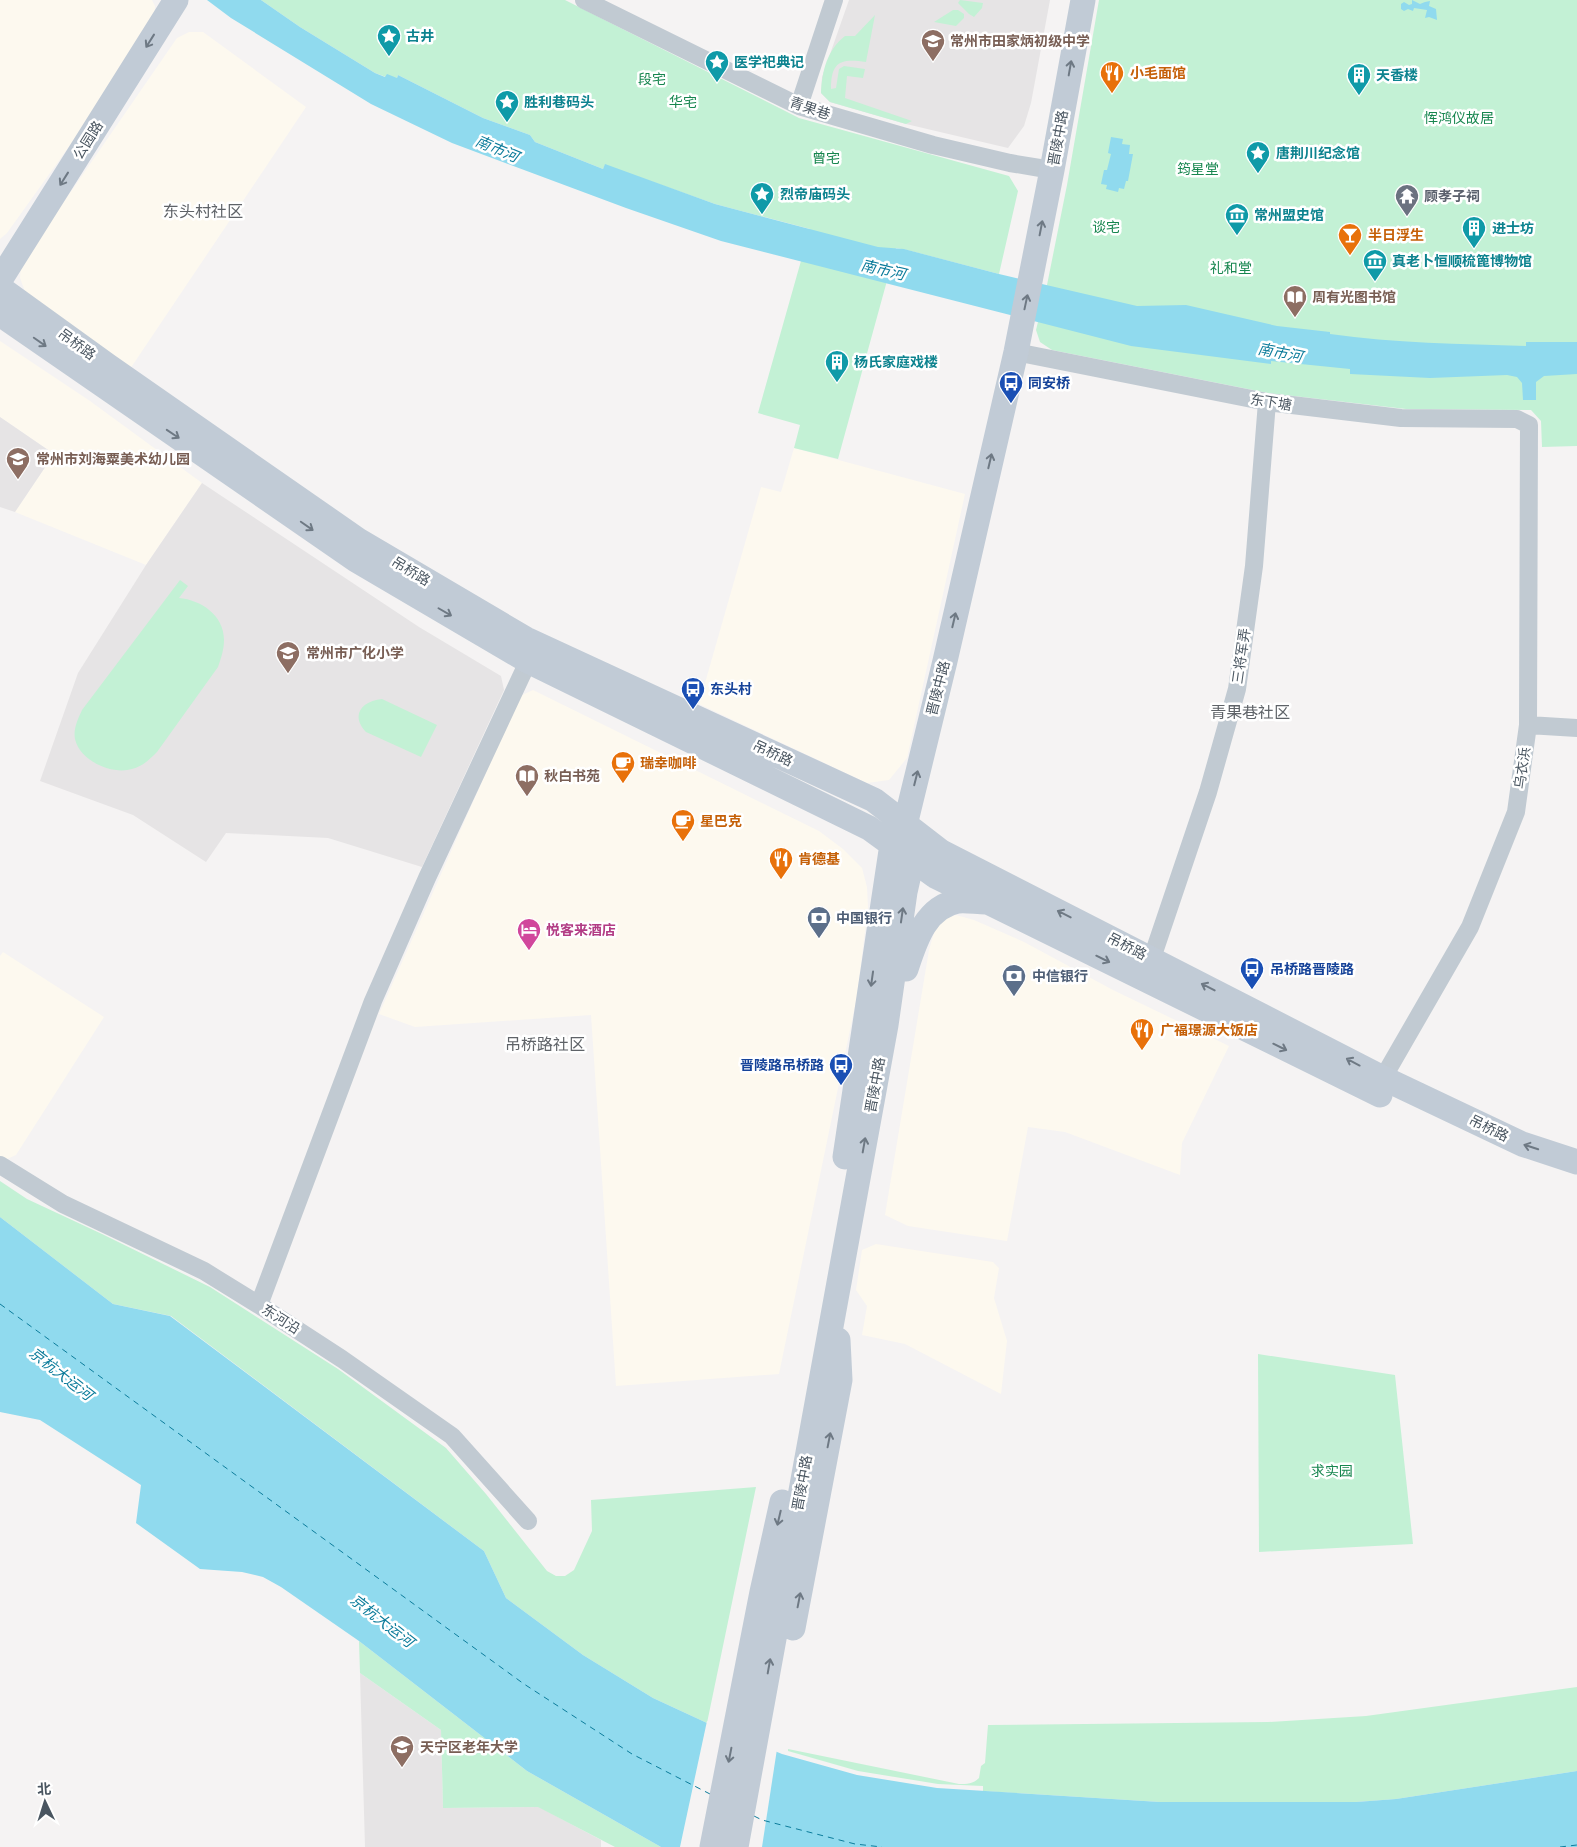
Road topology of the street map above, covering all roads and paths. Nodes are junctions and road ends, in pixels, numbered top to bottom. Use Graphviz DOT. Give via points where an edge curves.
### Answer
graph roads {
  1 [pos="176,0"];
  2 [pos="584,0"];
  3 [pos="834,0"];
  4 [pos="1083,0"];
  5 [pos="799,106"];
  6 [pos="1052,170"];
  7 [pos="0,280"];
  8 [pos="0,288"];
  9 [pos="0,314"];
  10 [pos="1016,352"];
  11 [pos="1267,402"];
  12 [pos="1529,425"];
  13 [pos="532,653"];
  14 [pos="1528,725"];
  15 [pos="1577,728"];
  16 [pos="898,835"];
  17 [pos="912,861"];
  18 [pos="988,903"];
  19 [pos="1152,958"];
  20 [pos="886,1025"];
  21 [pos="1383,1078"];
  22 [pos="1577,1162"];
  23 [pos="0,1165"];
  24 [pos="1577,1181"];
  25 [pos="260,1305"];
  26 [pos="528,1521"];
  27 [pos="759,1712"];
  28 [pos="712,1847"];
  29 [pos="736,1847"];
  1 -- 7 [label="main road, 公园路, one-way"];
  2 -- 5 [label="street, 青果巷"];
  3 -- 5 [label="street"];
  6 -- 4 [label="main road, 晋陵中路, one-way"];
  5 -- 6 [label="street, 青果巷" via="933,145"];
  10 -- 6 [label="main road, 晋陵中路, one-way"];
  8 -- 13 [label="main road, 吊桥路" via="358,540"];
  9 -- 13 [label="main road, 吊桥路, one-way" via="356,560"];
  10 -- 11 [label="street, 东下塘"];
  16 -- 10 [label="main road, 晋陵中路, one-way" via="945,661"];
  11 -- 12 [label="street, 东下塘" via="1401,418 1517,419"];
  11 -- 19 [label="street, 三将军弄" via="1254,566 1237,689 1208,792"];
  12 -- 14 [label="street, 乌衣浜"];
  13 -- 16 [label="main road, 吊桥路" via="874,800"];
  13 -- 25 [label="street" via="373,1001"];
  14 -- 15 [label="street"];
  14 -- 21 [label="street, 乌衣浜" via="1516,812 1470,927"];
  16 -- 17 [label="main road, 晋陵中路"];
  19 -- 16 [label="main road, 吊桥路, one-way" via="940,851"];
  16 -- 27 [label="main road, 晋陵中路, one-way" via="814,1362 762,1592"];
  17 -- 18 [label="main road, 吊桥路"];
  20 -- 17 [label="main road, 晋陵中路, one-way"];
  18 -- 20 [label="main road" via="958,901 928,919 916,939"];
  18 -- 24 [label="main road, 吊桥路, one-way" via="1515,1160"];
  21 -- 19 [label="main road, 吊桥路, one-way"];
  27 -- 20 [label="main road, 晋陵中路, one-way"];
  22 -- 21 [label="main road, 吊桥路, one-way" via="1522,1144"];
  23 -- 25 [label="street, 东河沿" via="63,1204 204,1271"];
  25 -- 26 [label="street, 东河沿" via="452,1436"];
  27 -- 28 [label="main road, 晋陵中路, one-way"];
  27 -- 29 [label="main road, 晋陵中路"];
}
